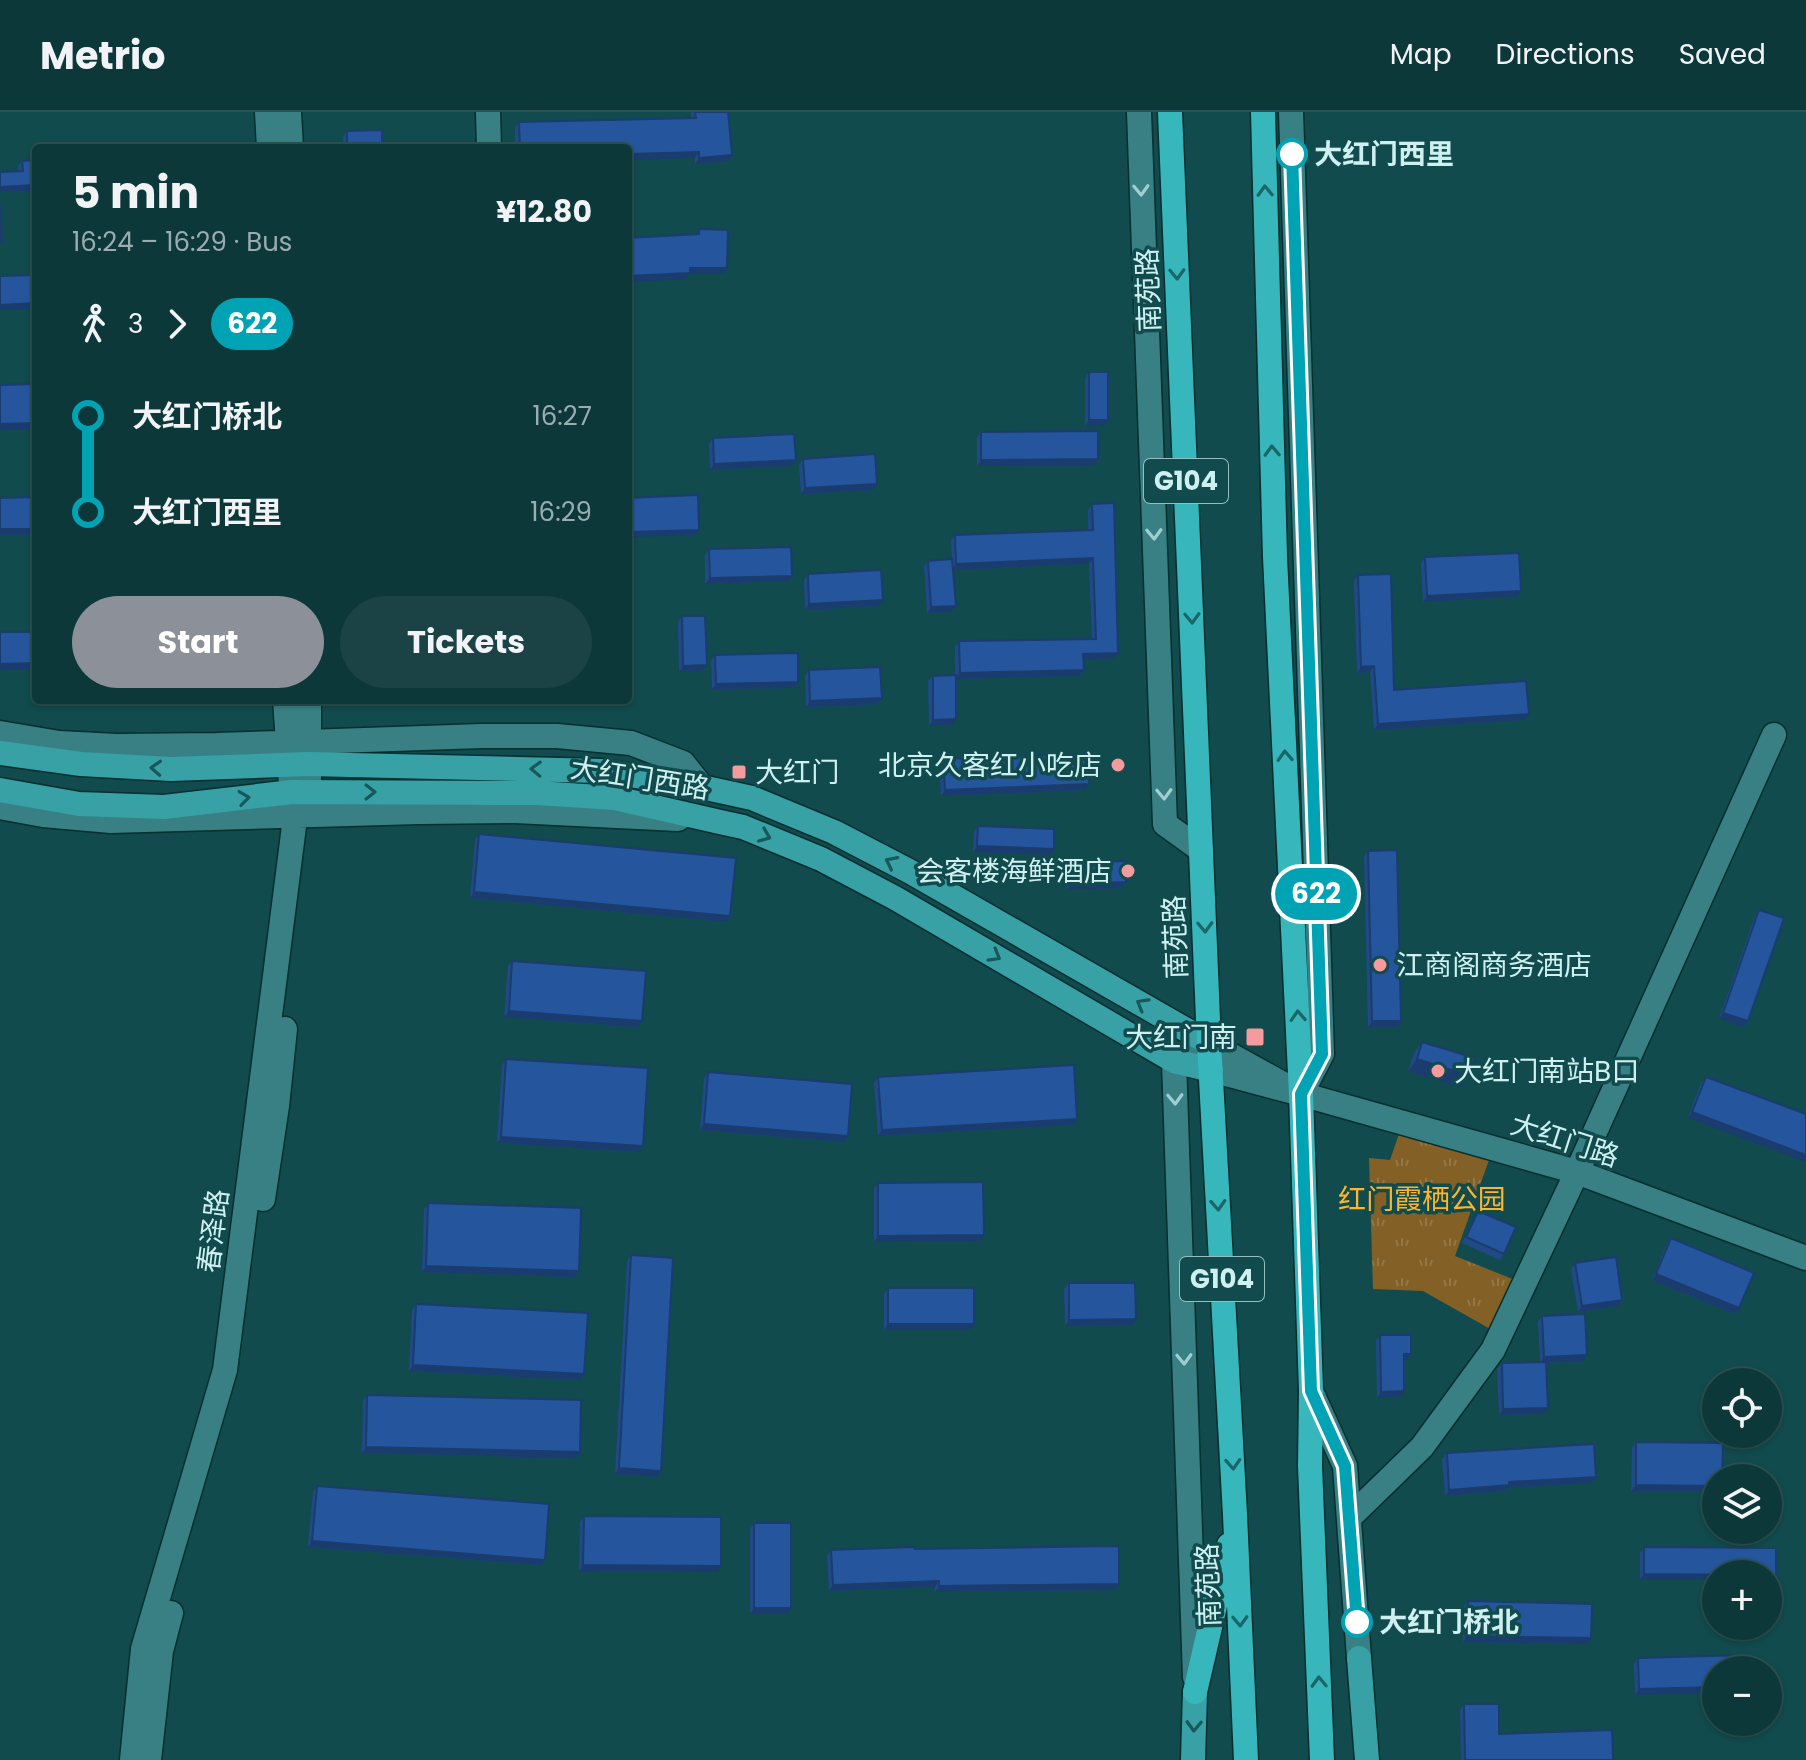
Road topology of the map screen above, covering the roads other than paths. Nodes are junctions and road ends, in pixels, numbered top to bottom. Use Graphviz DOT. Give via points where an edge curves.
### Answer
graph roads {
  1 [pos="267,112"];
  2 [pos="289,112"];
  3 [pos="488,112"];
  4 [pos="1139,112"];
  5 [pos="1170,112"];
  6 [pos="1263,112"];
  7 [pos="1291,112"];
  8 [pos="269,144"];
  9 [pos="291,144"];
  10 [pos="489,144"];
  11 [pos="1301,456"];
  12 [pos="1275,557"];
  13 [pos="286,704"];
  14 [pos="308,704"];
  15 [pos="0,733"];
  16 [pos="1774,735"];
  17 [pos="0,753"];
  18 [pos="298,753"];
  19 [pos="702,787"];
  20 [pos="0,790"];
  21 [pos="300,803"];
  22 [pos="0,807"];
  23 [pos="66,809"];
  24 [pos="1201,850"];
  25 [pos="1209,1043"];
  26 [pos="1174,1061"];
  27 [pos="1211,1070"];
  28 [pos="1301,1094"];
  29 [pos="1577,1172"];
  30 [pos="1806,1258"];
  31 [pos="1311,1391"];
  32 [pos="1235,1515"];
  33 [pos="1349,1518"];
  34 [pos="1359,1658"];
  35 [pos="1195,1692"];
  36 [pos="132,1760"];
  37 [pos="149,1760"];
  38 [pos="1193,1760"];
  39 [pos="1246,1760"];
  40 [pos="1322,1760"];
  41 [pos="1367,1760"];
  1 -- 8 [label="street"];
  2 -- 9 [label="street"];
  3 -- 10 [label="street"];
  4 -- 24 [label="street, one-way" via="1165,824"];
  5 -- 24 [label="highway, 南苑路 / G104, one-way"];
  12 -- 6 [label="highway, one-way"];
  7 -- 11 [label="street"];
  11 -- 12 [label="street"];
  11 -- 28 [label="street" via="1322,1054"];
  28 -- 12 [label="highway, one-way"];
  13 -- 18 [label="street, 春泽路"];
  14 -- 18 [label="street, 春泽路"];
  15 -- 18 [label="street" via="59,743"];
  16 -- 29 [label="street"];
  18 -- 17 [label="main road, 大红门西路, one-way" via="171,769"];
  19 -- 18 [label="main road, 大红门西路, one-way" via="602,771"];
  18 -- 19 [label="street" via="482,736 557,736 631,743 683,763"];
  18 -- 21 [label="street, 春泽路"];
  25 -- 19 [label="main road, 大红门西路, one-way" via="834,832 752,798"];
  20 -- 23 [label="main road, 大红门西路"];
  21 -- 23 [label="main road, 大红门西路" via="110,813 79,804"];
  21 -- 26 [label="main road, 大红门西路, one-way" via="537,793 615,798 743,827 821,859 895,898"];
  21 -- 36 [label="street, 春泽路" via="225,1370 143,1649"];
  21 -- 37 [label="street, 春泽路" via="277,1106 238,1372 161,1651"];
  22 -- 23 [label="street" via="43,815"];
  24 -- 25 [label="highway, 南苑路 / G104, one-way"];
  25 -- 26 [label="street"];
  25 -- 27 [label="highway, 南苑路 / G104"];
  25 -- 28 [label="street"];
  26 -- 27 [label="main road, 大红门西路"];
  26 -- 35 [label="street, one-way"];
  27 -- 28 [label="street"];
  27 -- 32 [label="highway, 南苑路 / G104, one-way"];
  28 -- 29 [label="street, 大红门路"];
  28 -- 31 [label="highway"];
  29 -- 30 [label="street, 大红门路"];
  29 -- 33 [label="street" via="1493,1350 1422,1447"];
  31 -- 33 [label="street" via="1345,1466"];
  40 -- 31 [label="highway, one-way"];
  32 -- 35 [label="highway"];
  32 -- 39 [label="highway, 南苑路 / G104, one-way"];
  33 -- 34 [label="street"];
  34 -- 41 [label="main road"];
  35 -- 38 [label="main road, one-way"];
}
